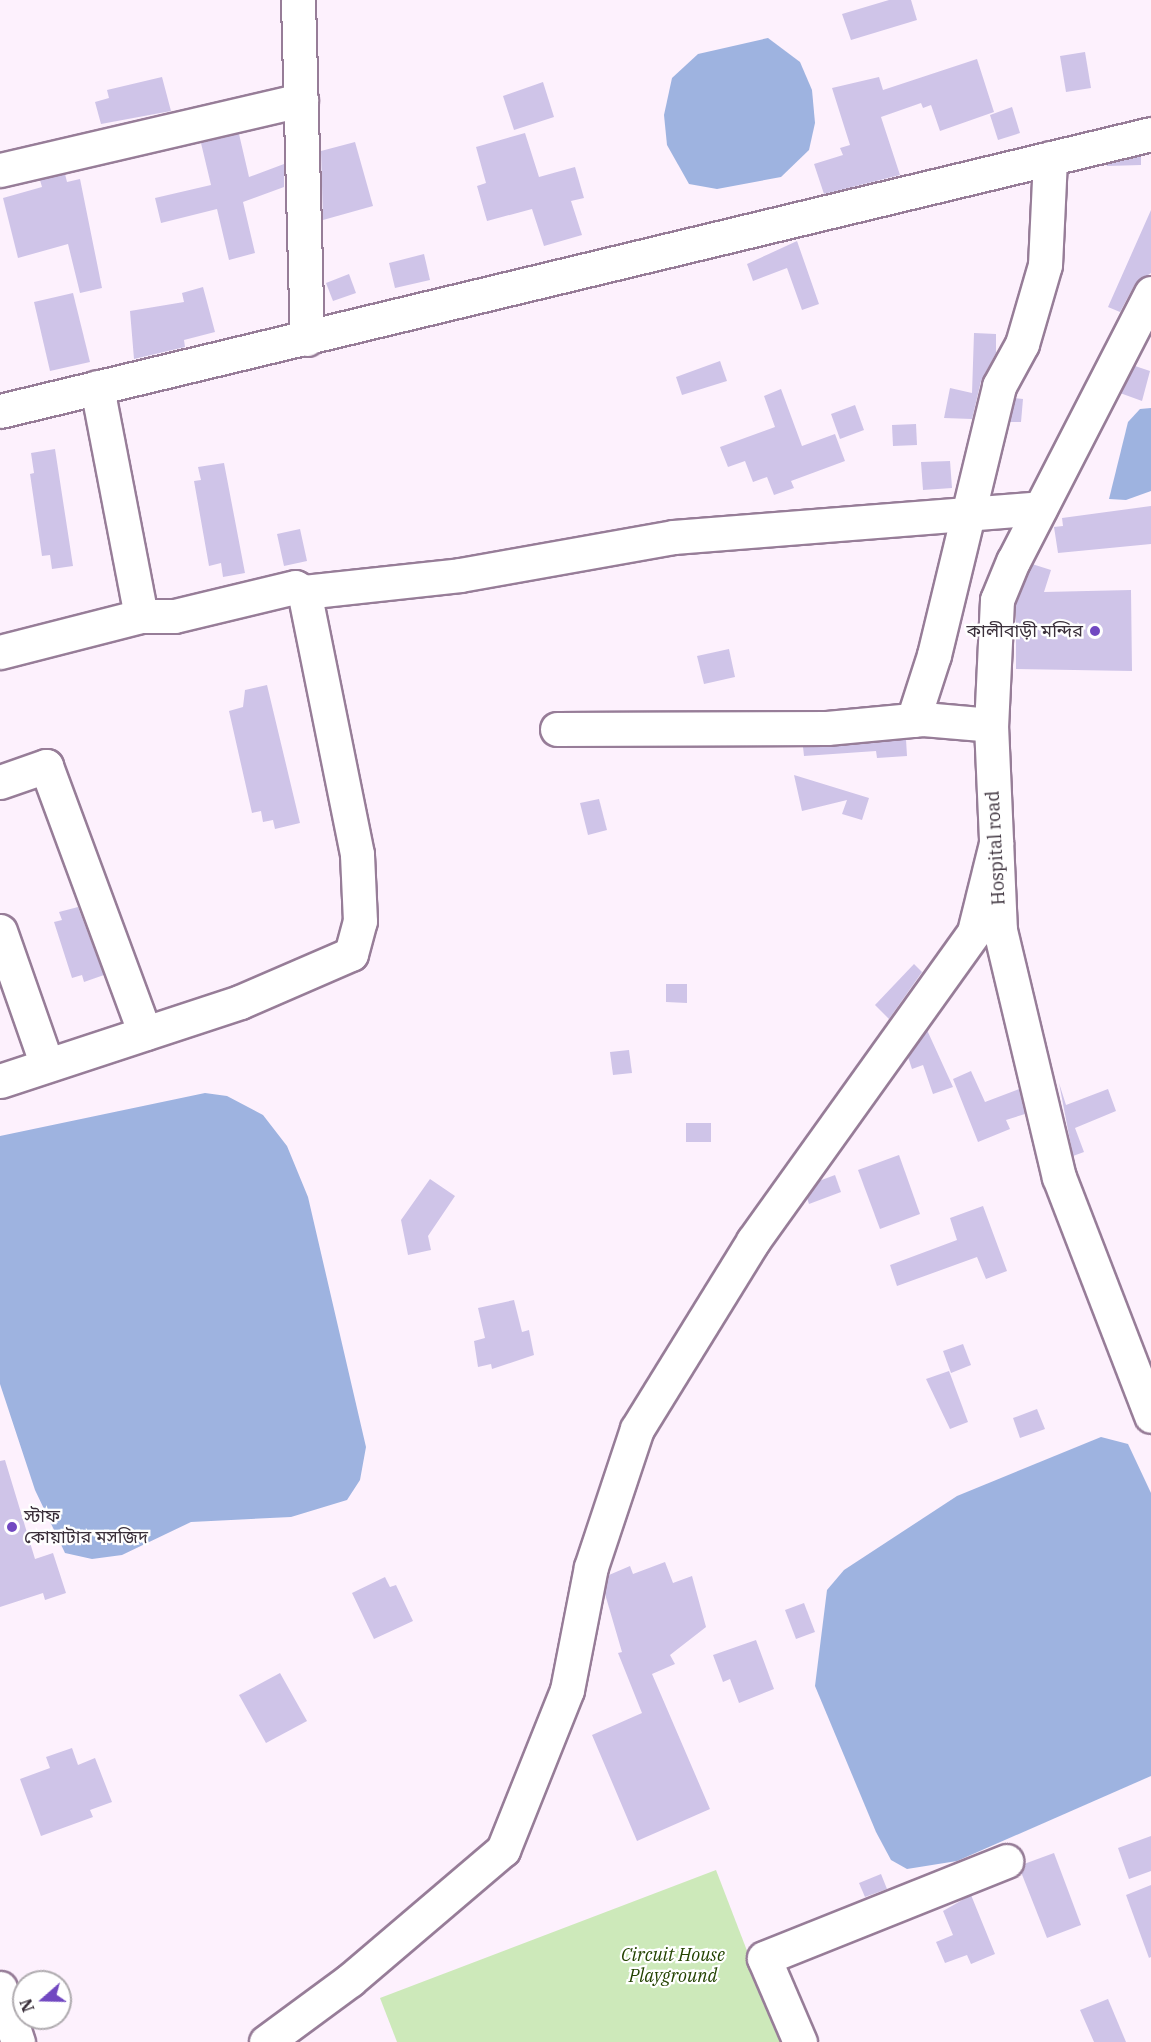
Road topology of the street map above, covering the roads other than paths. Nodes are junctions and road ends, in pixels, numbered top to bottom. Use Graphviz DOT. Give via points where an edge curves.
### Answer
graph roads {
  1 [pos="298,0"];
  2 [pos="301,100"];
  3 [pos="1151,134"];
  4 [pos="1050,158"];
  5 [pos="0,170"];
  6 [pos="1151,293"];
  7 [pos="307,339"];
  8 [pos="97,387"];
  9 [pos="0,411"];
  10 [pos="1040,508"];
  11 [pos="967,511"];
  12 [pos="304,592"];
  13 [pos="141,616"];
  14 [pos="0,652"];
  15 [pos="918,719"];
  16 [pos="984,724"];
  17 [pos="557,729"];
  18 [pos="0,782"];
  19 [pos="996,843"];
  20 [pos="0,932"];
  21 [pos="145,1033"];
  22 [pos="47,1065"];
  23 [pos="0,1081"];
  24 [pos="1148,1397"];
  25 [pos="1006,1861"];
  26 [pos="0,1988"];
  27 [pos="18,2042"];
  28 [pos="266,2042"];
  29 [pos="800,2042"];
  1 -- 2 [label="street"];
  2 -- 5 [label="street"];
  2 -- 7 [label="street"];
  3 -- 4 [label="street"];
  4 -- 7 [label="street"];
  4 -- 11 [label="street" via="1045,265 1022,344 999,386"];
  6 -- 10 [label="street, Hospital road"];
  7 -- 8 [label="street"];
  8 -- 9 [label="street"];
  8 -- 13 [label="street"];
  10 -- 11 [label="street"];
  10 -- 16 [label="street, Hospital road" via="997,600"];
  11 -- 12 [label="street" via="674,537 460,575"];
  11 -- 15 [label="street"];
  12 -- 13 [label="street" via="295,586 174,616"];
  12 -- 21 [label="street" via="357,854 360,921 351,954 240,1002"];
  13 -- 14 [label="street"];
  15 -- 16 [label="street"];
  15 -- 17 [label="street" via="827,728"];
  16 -- 19 [label="street, Hospital road"];
  18 -- 21 [label="street" via="46,766"];
  19 -- 24 [label="street, Hospital road" via="1000,930 1059,1177"];
  19 -- 28 [label="street" via="974,932 753,1241 637,1429 591,1567 567,1690 503,1850 350,1980"];
  20 -- 22 [label="street"];
  21 -- 22 [label="street"];
  22 -- 23 [label="street"];
  25 -- 29 [label="street" via="764,1958"];
  26 -- 27 [label="street"];
}
